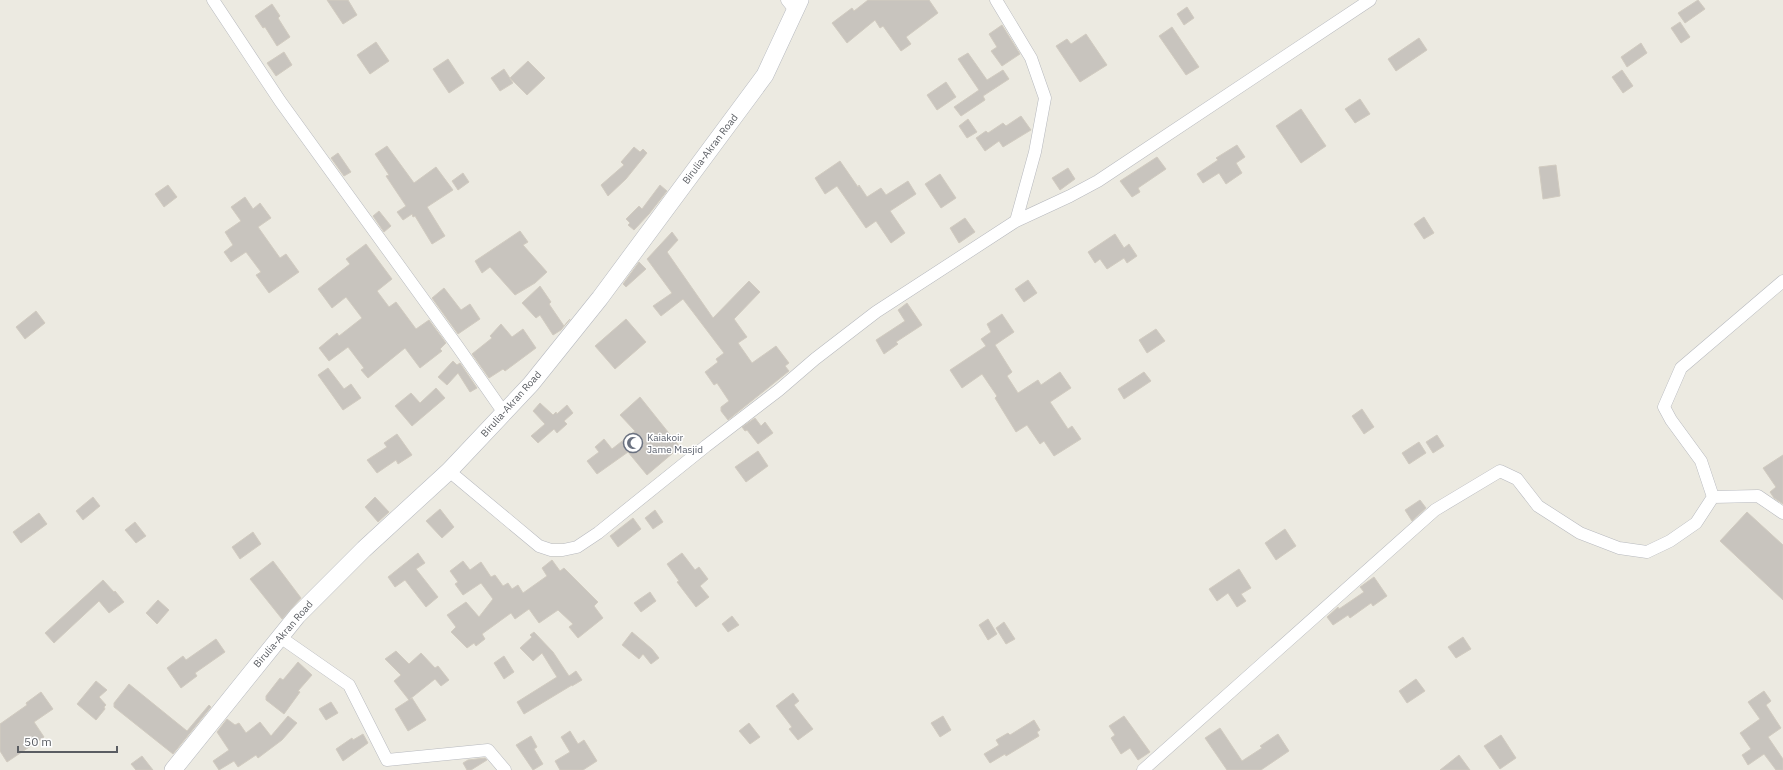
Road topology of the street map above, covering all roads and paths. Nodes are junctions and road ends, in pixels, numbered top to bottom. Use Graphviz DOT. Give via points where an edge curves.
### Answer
graph roads {
  1 [pos="213,0"];
  2 [pos="996,0"];
  3 [pos="1370,0"];
  4 [pos="794,3"];
  5 [pos="1016,221"];
  6 [pos="1783,281"];
  7 [pos="504,413"];
  8 [pos="449,472"];
  9 [pos="1712,497"];
  10 [pos="1783,513"];
  11 [pos="280,637"];
  12 [pos="173,770"];
  13 [pos="505,770"];
  14 [pos="1143,770"];
  1 -- 7 [label="street" via="280,101"];
  2 -- 5 [label="street" via="1031,58 1045,98 1036,152"];
  3 -- 5 [label="street" via="1098,180"];
  4 -- 7 [label="street, Birulia-Akran Road" via="765,75 600,298 531,384"];
  5 -- 8 [label="street" via="876,312 577,547 551,550 539,546"];
  6 -- 9 [label="street" via="1681,368 1664,407 1701,461"];
  7 -- 8 [label="street, Birulia-Akran Road"];
  8 -- 11 [label="street, Birulia-Akran Road" via="364,549 297,616"];
  9 -- 10 [label="street" via="1758,496"];
  9 -- 14 [label="street" via="1696,523 1670,542 1647,552 1619,548 1580,533 1538,506 1517,479 1500,471 1435,510"];
  11 -- 12 [label="street, Birulia-Akran Road"];
  11 -- 13 [label="street" via="349,685 387,760 488,750"];
}
